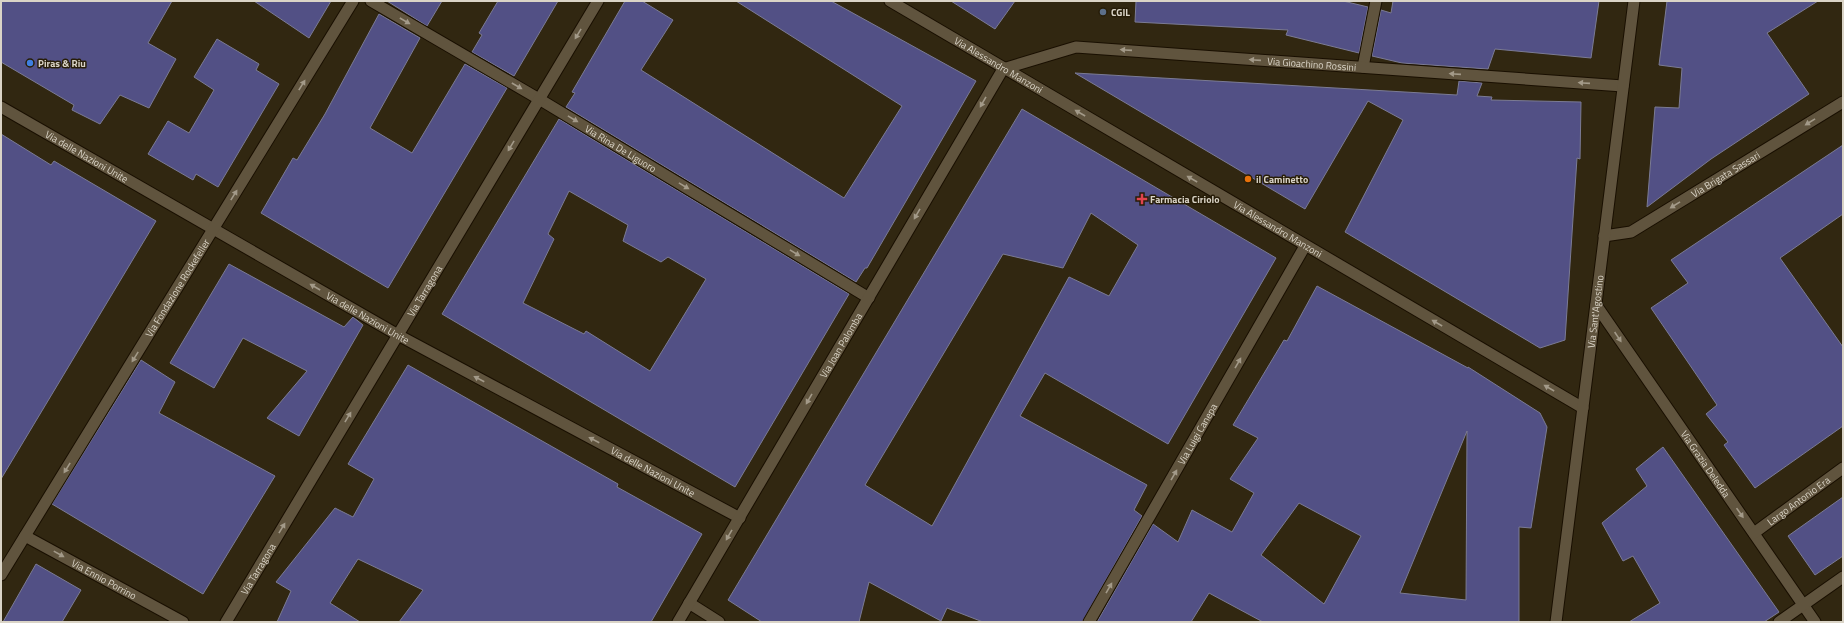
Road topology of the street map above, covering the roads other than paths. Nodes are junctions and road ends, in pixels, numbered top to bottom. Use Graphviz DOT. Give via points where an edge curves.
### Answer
graph roads {
  1 [pos="353,1"];
  2 [pos="371,1"];
  3 [pos="598,1"];
  4 [pos="890,1"];
  5 [pos="1376,1"];
  6 [pos="1634,1"];
  7 [pos="1363,67"];
  8 [pos="1003,69"];
  9 [pos="1623,86"];
  10 [pos="539,99"];
  11 [pos="1843,102"];
  12 [pos="1,107"];
  13 [pos="213,228"];
  14 [pos="1604,236"];
  15 [pos="1305,246"];
  16 [pos="869,298"];
  17 [pos="1596,305"];
  18 [pos="398,335"];
  19 [pos="1583,408"];
  20 [pos="1843,468"];
  21 [pos="740,518"];
  22 [pos="1754,533"];
  23 [pos="25,536"];
  24 [pos="1,575"];
  25 [pos="1843,577"];
  26 [pos="689,603"];
  27 [pos="1804,605"];
  28 [pos="183,622"];
  29 [pos="226,622"];
  30 [pos="678,622"];
  31 [pos="718,622"];
  32 [pos="1090,622"];
  33 [pos="1556,622"];
  34 [pos="1779,622"];
  35 [pos="1815,622"];
  13 -- 1 [label="street, Via Fondazione Rockefeller, one-way"];
  2 -- 10 [label="street, Via Rina De Liguoro, one-way"];
  3 -- 10 [label="street, Via Tarragona, one-way"];
  4 -- 8 [label="street, Via Alessandro Manzoni"];
  5 -- 7 [label="street"];
  6 -- 9 [label="street, Via Sant'Agostino"];
  7 -- 8 [label="street, Via Gioachino Rossini, one-way" via="1076,47"];
  9 -- 7 [label="street, Via Gioachino Rossini, one-way"];
  15 -- 8 [label="street, Via Alessandro Manzoni, one-way"];
  8 -- 16 [label="street, Via Joan Palomba, one-way"];
  9 -- 14 [label="street, Via Sant'Agostino"];
  10 -- 16 [label="street, Via Rina De Liguoro, one-way"];
  10 -- 18 [label="street, Via Tarragona, one-way"];
  11 -- 14 [label="street, Via Brigata Sassari, one-way" via="1631,232"];
  12 -- 13 [label="street, Via delle Nazioni Unite"];
  18 -- 13 [label="street, Via delle Nazioni Unite, one-way"];
  13 -- 23 [label="street, Via Fondazione Rockefeller, one-way"];
  14 -- 17 [label="street, Via Sant'Agostino"];
  19 -- 15 [label="street, Via Alessandro Manzoni, one-way"];
  32 -- 15 [label="street, Via Luigi Canepa, one-way"];
  16 -- 21 [label="street, Via Joan Palomba, one-way"];
  17 -- 19 [label="street, Via Sant'Agostino"];
  17 -- 22 [label="street, Via Grazia Deledda, one-way"];
  21 -- 18 [label="street, Via delle Nazioni Unite, one-way"];
  29 -- 18 [label="street, Via Tarragona, one-way"];
  19 -- 33 [label="street, Via Sant'Agostino"];
  20 -- 22 [label="street, Largo Antonio Era"];
  21 -- 26 [label="street, Via Joan Palomba, one-way"];
  22 -- 27 [label="street, Via Grazia Deledda"];
  23 -- 24 [label="street, Via Fondazione Rockefeller"];
  23 -- 28 [label="street, Via Ennio Porrino, one-way"];
  25 -- 27 [label="street"];
  26 -- 30 [label="street, Via Joan Palomba"];
  26 -- 31 [label="street"];
  27 -- 34 [label="street"];
  27 -- 35 [label="street, Via Grazia Deledda"];
}
